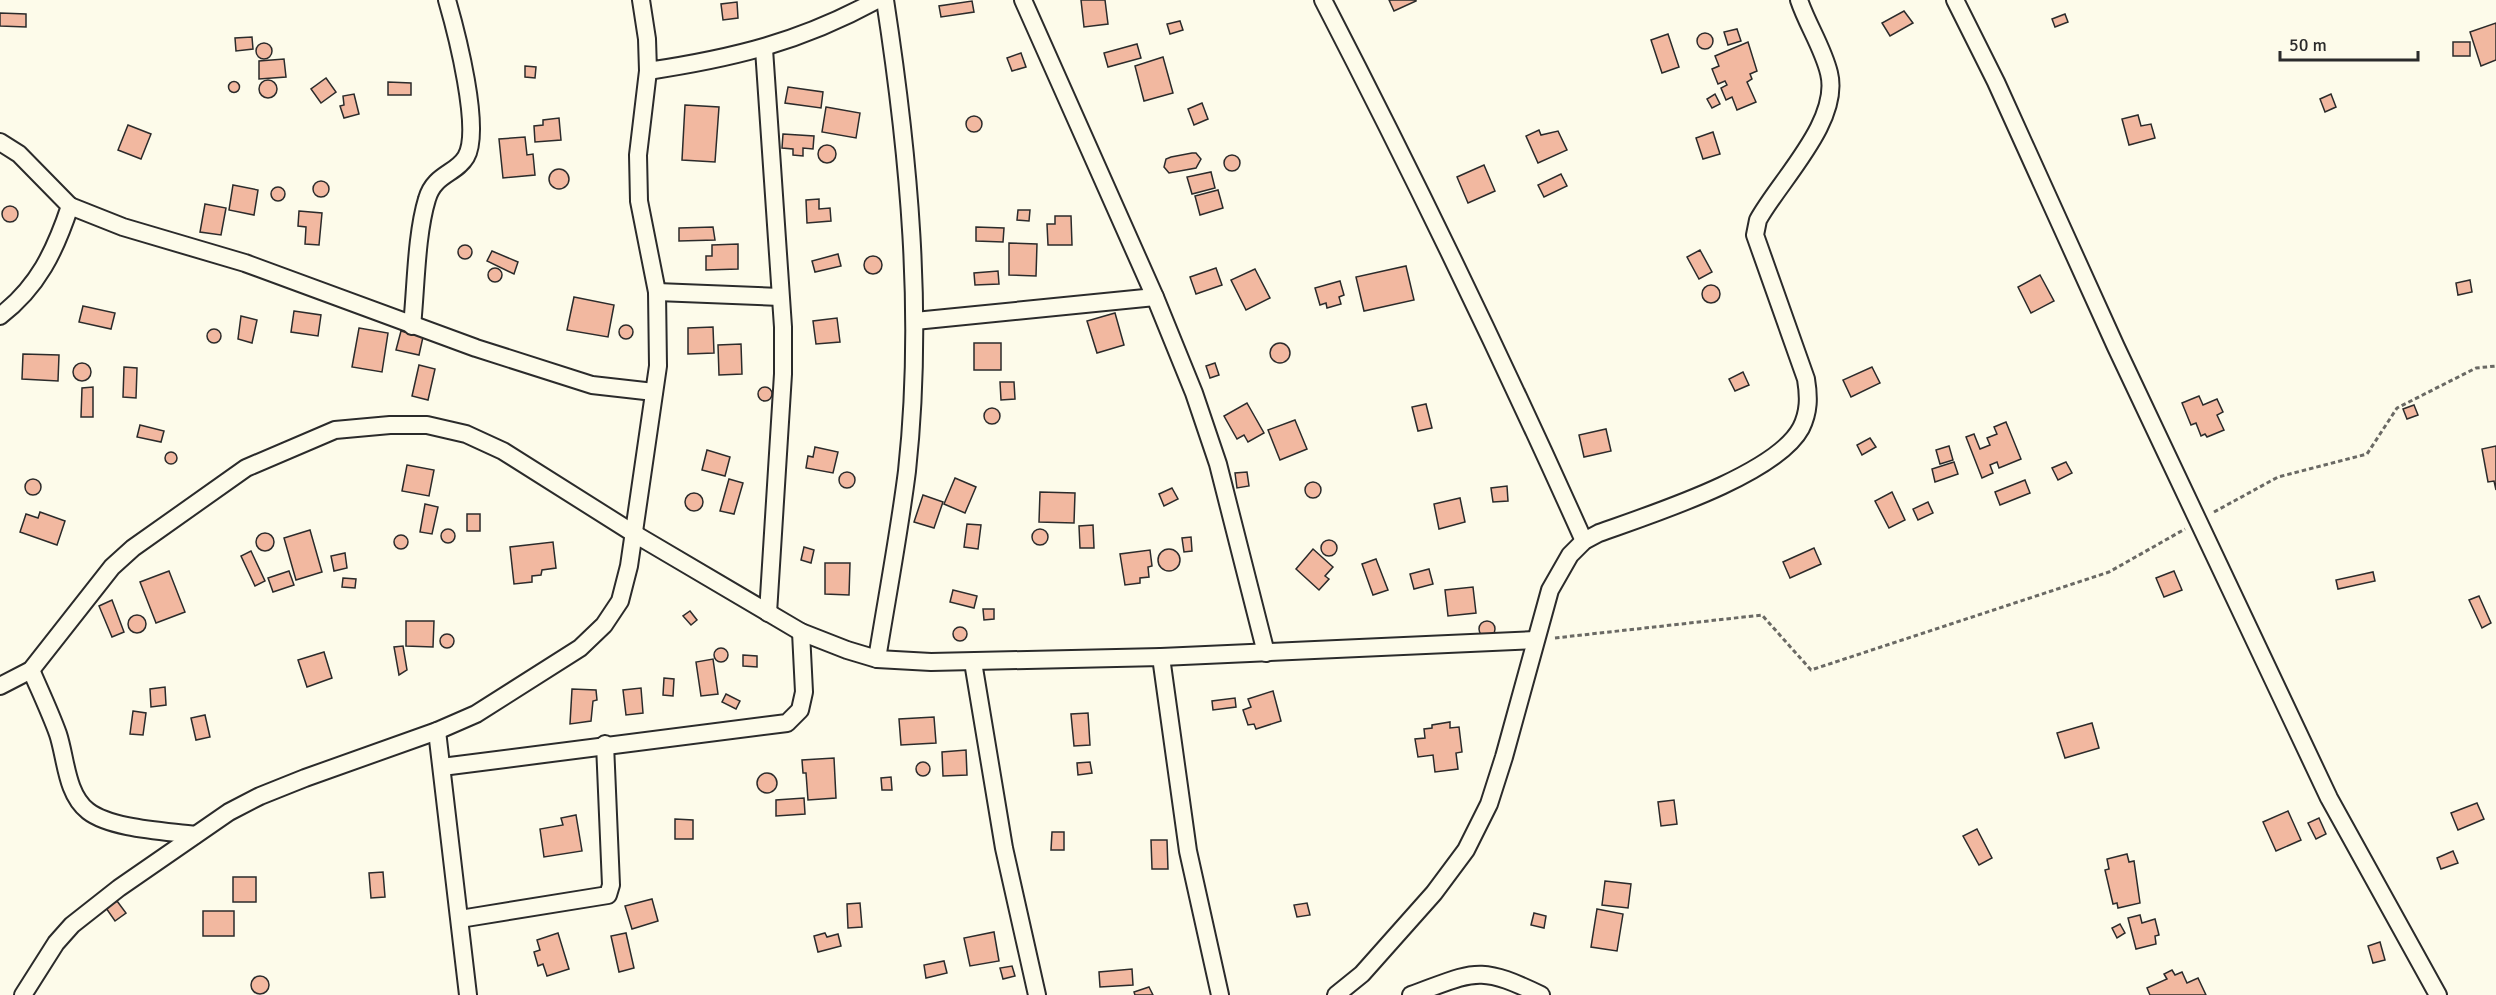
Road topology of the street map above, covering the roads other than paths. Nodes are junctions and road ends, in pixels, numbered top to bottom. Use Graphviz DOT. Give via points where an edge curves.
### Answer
graph roads {
  1 [pos="447,0"];
  2 [pos="641,0"];
  3 [pos="877,0"];
  4 [pos="885,0"];
  5 [pos="1023,0"];
  6 [pos="1323,0"];
  7 [pos="1799,0"];
  8 [pos="1955,0"];
  9 [pos="764,49"];
  10 [pos="648,71"];
  11 [pos="0,142"];
  12 [pos="70,206"];
  13 [pos="657,292"];
  14 [pos="780,297"];
  15 [pos="1155,297"];
  16 [pos="0,316"];
  17 [pos="915,321"];
  18 [pos="412,326"];
  19 [pos="654,392"];
  20 [pos="633,533"];
  21 [pos="1584,541"];
  22 [pos="768,613"];
  23 [pos="801,632"];
  24 [pos="1535,640"];
  25 [pos="1266,653"];
  26 [pos="1161,657"];
  27 [pos="877,659"];
  28 [pos="973,662"];
  29 [pos="32,670"];
  30 [pos="0,686"];
  31 [pos="437,731"];
  32 [pos="605,744"];
  33 [pos="442,766"];
  34 [pos="195,835"];
  35 [pos="460,920"];
  36 [pos="23,995"];
  37 [pos="468,995"];
  38 [pos="1037,995"];
  39 [pos="1220,995"];
  40 [pos="1336,995"];
  41 [pos="1411,995"];
  42 [pos="1541,995"];
  43 [pos="2438,995"];
  1 -- 18 [label="street" via="468,97 470,144 466,157 440,177 427,199"];
  2 -- 10 [label="street"];
  3 -- 9 [label="street"];
  4 -- 17 [label="street" via="907,166"];
  5 -- 15 [label="street"];
  6 -- 21 [label="street" via="1496,346"];
  7 -- 21 [label="street" via="1829,73 1831,94 1826,113 1758,220 1755,235 1804,372 1809,399 1806,417 1785,446 1736,478 1704,495"];
  8 -- 43 [label="street" via="2329,798"];
  9 -- 10 [label="street"];
  9 -- 14 [label="street"];
  10 -- 13 [label="street" via="638,155 639,201"];
  11 -- 12 [label="street" via="19,154"];
  12 -- 16 [label="street" via="57,243 36,282"];
  12 -- 18 [label="street" via="123,227 245,264"];
  13 -- 14 [label="street"];
  13 -- 19 [label="street" via="658,366"];
  14 -- 22 [label="street" via="783,410"];
  15 -- 17 [label="street"];
  15 -- 25 [label="street" via="1218,464"];
  17 -- 27 [label="street" via="907,469"];
  18 -- 19 [label="street" via="592,385"];
  19 -- 20 [label="street"];
  20 -- 22 [label="street"];
  20 -- 29 [label="street" via="503,451 466,434 427,425 335,430 246,468 132,548 111,567"];
  20 -- 31 [label="street" via="620,601 604,626 541,674 476,714"];
  21 -- 24 [label="street" via="1570,555 1550,590"];
  22 -- 23 [label="street"];
  23 -- 27 [label="street"];
  23 -- 32 [label="street" via="804,692 800,710 787,723"];
  24 -- 25 [label="street"];
  24 -- 40 [label="street" via="1489,804 1466,850 1434,893 1362,974"];
  25 -- 26 [label="street"];
  26 -- 28 [label="street"];
  26 -- 39 [label="street" via="1188,851"];
  27 -- 28 [label="street"];
  28 -- 38 [label="street" via="1004,848"];
  29 -- 30 [label="street"];
  29 -- 34 [label="street" via="59,737 72,788 83,806 115,822"];
  31 -- 33 [label="street"];
  31 -- 34 [label="street" via="260,796"];
  32 -- 33 [label="street"];
  32 -- 35 [label="street" via="608,895"];
  33 -- 35 [label="street"];
  34 -- 36 [label="street" via="72,925"];
  35 -- 37 [label="street"];
  41 -- 42 [label="street" via="1467,974 1486,973"];
}
